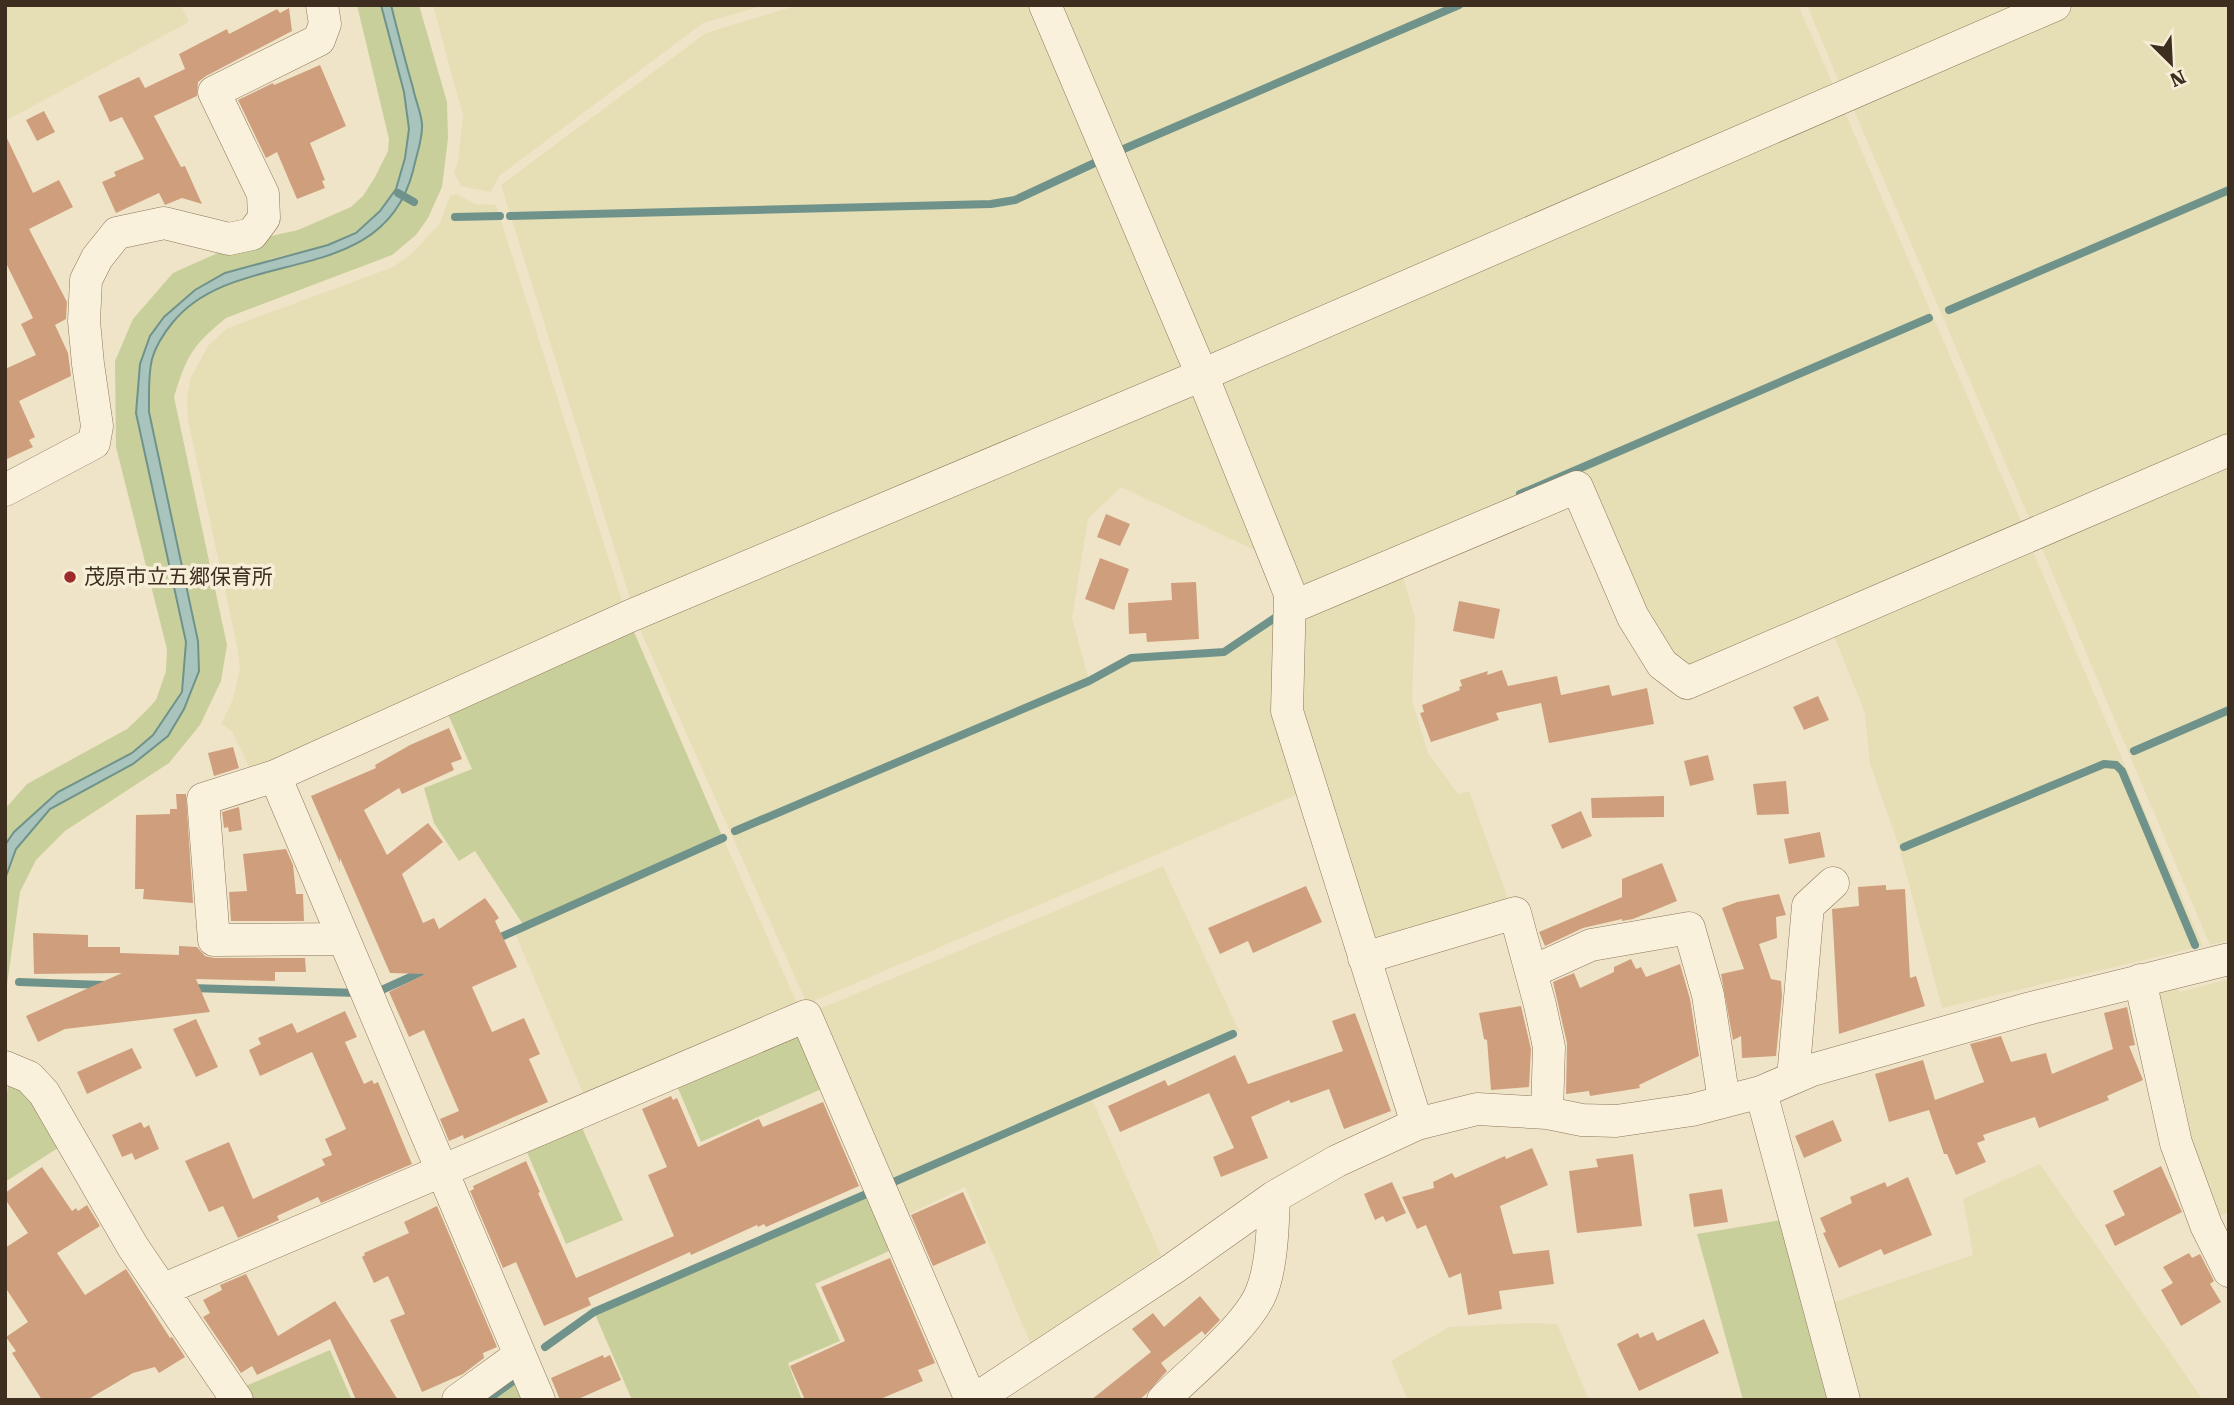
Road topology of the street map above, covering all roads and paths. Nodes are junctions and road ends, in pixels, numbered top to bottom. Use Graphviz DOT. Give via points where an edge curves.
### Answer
graph roads {
  1 [pos="322,5"];
  2 [pos="1045,5"];
  3 [pos="2055,5"];
  4 [pos="1202,374"];
  5 [pos="2229,450"];
  6 [pos="5,491"];
  7 [pos="1290,608"];
  8 [pos="275,776"];
  9 [pos="1833,883"];
  10 [pos="343,939"];
  11 [pos="1364,958"];
  12 [pos="2229,959"];
  13 [pos="1531,972"];
  14 [pos="2140,980"];
  15 [pos="5,1067"];
  16 [pos="1793,1078"];
  17 [pos="1761,1092"];
  18 [pos="1724,1101"];
  19 [pos="1547,1112"];
  20 [pos="1417,1124"];
  21 [pos="443,1171"];
  22 [pos="1274,1197"];
  23 [pos="2229,1271"];
  24 [pos="162,1290"];
  25 [pos="520,1355"];
  26 [pos="987,1396"];
  27 [pos="237,1400"];
  28 [pos="458,1400"];
  29 [pos="539,1400"];
  30 [pos="1163,1400"];
  31 [pos="1844,1400"];
  1 -- 6 [label="street" via="326,24 319,40 214,92 262,194 264,218 252,234 229,239 164,223 117,233 86,280 88,364 97,426 94,443"];
  2 -- 4 [label="street"];
  3 -- 4 [label="street"];
  4 -- 7 [label="street" via="1290,594"];
  4 -- 8 [label="street" via="630,617"];
  5 -- 7 [label="street" via="1687,684 1662,664 1633,617 1577,487"];
  7 -- 11 [label="street" via="1287,711"];
  8 -- 10 [label="street"];
  8 -- 10 [label="street" via="203,799 214,940"];
  9 -- 16 [label="street" via="1808,906"];
  10 -- 21 [label="street"];
  11 -- 13 [label="street" via="1515,913"];
  11 -- 20 [label="street"];
  12 -- 14 [label="street"];
  13 -- 18 [label="street" via="1591,945 1689,928 1708,995"];
  13 -- 19 [label="street" via="1549,1047"];
  14 -- 16 [label="street"];
  14 -- 23 [label="street" via="2176,1143 2206,1225"];
  15 -- 24 [label="street" via="29,1077 44,1093"];
  16 -- 17 [label="street"];
  17 -- 18 [label="street"];
  17 -- 31 [label="street"];
  18 -- 19 [label="street" via="1616,1121"];
  19 -- 20 [label="street" via="1477,1109"];
  20 -- 22 [label="street"];
  21 -- 24 [label="street"];
  21 -- 25 [label="street"];
  21 -- 26 [label="street" via="806,1016"];
  22 -- 26 [label="street"];
  22 -- 30 [label="street" via="1272,1241 1262,1292 1238,1326"];
  24 -- 27 [label="street"];
  25 -- 28 [label="street"];
  25 -- 29 [label="street"];
}
